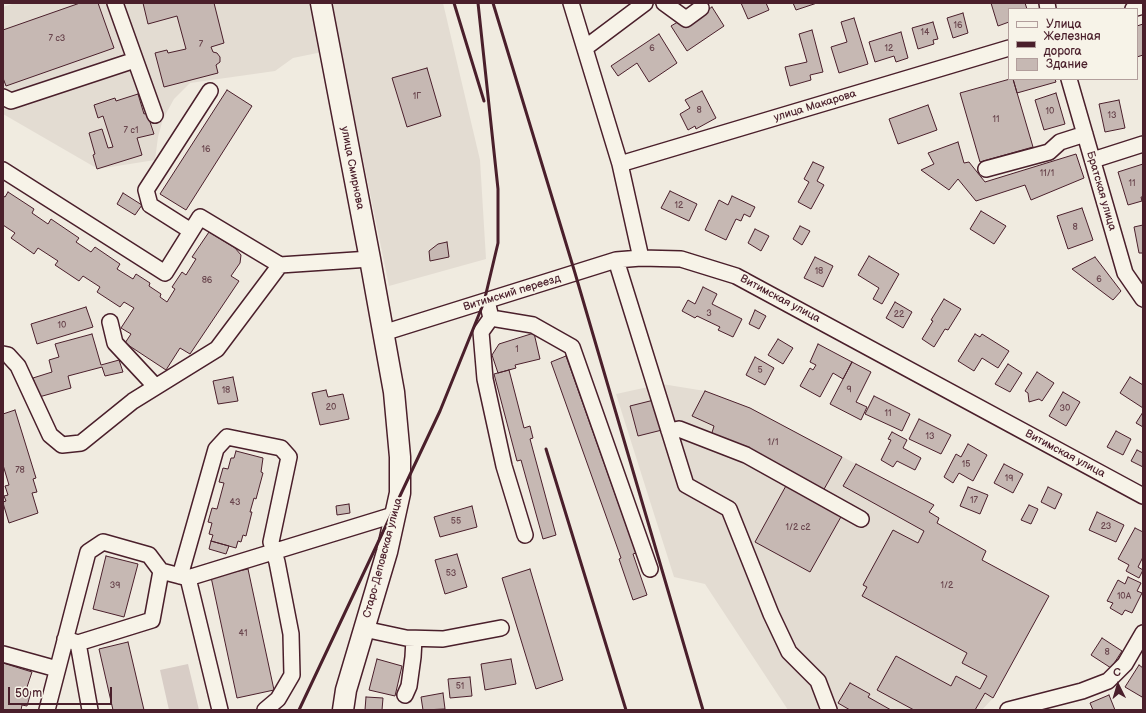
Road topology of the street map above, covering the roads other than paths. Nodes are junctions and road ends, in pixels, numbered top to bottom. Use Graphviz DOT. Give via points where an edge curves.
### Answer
graph roads {
  1 [pos="115,3"];
  2 [pos="321,3"];
  3 [pos="571,3"];
  4 [pos="645,3"];
  5 [pos="664,3"];
  6 [pos="701,8"];
  7 [pos="584,48"];
  8 [pos="1008,48"];
  9 [pos="135,60"];
  10 [pos="1069,80"];
  11 [pos="210,91"];
  12 [pos="3,97"];
  13 [pos="155,115"];
  14 [pos="1085,134"];
  15 [pos="1143,144"];
  16 [pos="1093,160"];
  17 [pos="620,164"];
  18 [pos="986,169"];
  19 [pos="3,170"];
  20 [pos="191,231"];
  21 [pos="370,258"];
  22 [pos="641,258"];
  23 [pos="616,260"];
  24 [pos="280,265"];
  25 [pos="1143,299"];
  26 [pos="486,301"];
  27 [pos="491,318"];
  28 [pos="110,322"];
  29 [pos="383,332"];
  30 [pos="3,354"];
  31 [pos="156,387"];
  32 [pos="669,431"];
  33 [pos="1143,496"];
  34 [pos="397,510"];
  35 [pos="861,519"];
  36 [pos="525,535"];
  37 [pos="274,552"];
  38 [pos="650,569"];
  39 [pos="161,571"];
  40 [pos="184,577"];
  41 [pos="501,628"];
  42 [pos="364,629"];
  43 [pos="1143,633"];
  44 [pos="414,639"];
  45 [pos="72,641"];
  46 [pos="3,654"];
  47 [pos="57,669"];
  48 [pos="404,695"];
  49 [pos="47,710"];
  50 [pos="90,710"];
  51 [pos="220,710"];
  52 [pos="265,710"];
  53 [pos="343,710"];
  54 [pos="829,710"];
  55 [pos="1008,710"];
  1 -- 9 [label="street"];
  2 -- 21 [label="main road, улица Смирнова"];
  3 -- 7 [label="street"];
  4 -- 7 [label="street"];
  5 -- 6 [label="street" via="686,19"];
  7 -- 17 [label="street"];
  8 -- 17 [label="street, улица Макарова"];
  9 -- 12 [label="street" via="11,101"];
  9 -- 13 [label="street"];
  10 -- 14 [label="street, Братская улица"];
  11 -- 20 [label="street" via="146,190 150,205"];
  14 -- 16 [label="street, Братская улица"];
  14 -- 18 [label="street" via="1060,142 1050,152"];
  15 -- 16 [label="street"];
  16 -- 25 [label="street, Братская улица" via="1124,273"];
  17 -- 22 [label="street"];
  19 -- 20 [label="street" via="165,273"];
  20 -- 24 [label="street" via="200,217"];
  21 -- 24 [label="street"];
  21 -- 29 [label="main road, улица Смирнова"];
  22 -- 23 [label="street, Витимский переезд"];
  22 -- 33 [label="street, Витимская улица" via="681,259 736,276"];
  23 -- 26 [label="street, Витимский переезд"];
  23 -- 32 [label="street"];
  24 -- 31 [label="street" via="217,349"];
  26 -- 27 [label="street"];
  26 -- 29 [label="street, Витимский переезд"];
  27 -- 36 [label="street" via="481,332 485,379 504,466"];
  27 -- 38 [label="street" via="533,326 572,347"];
  28 -- 31 [label="street" via="115,343"];
  29 -- 34 [label="main road, Старо-Деповская улица" via="394,392 400,457 400,493"];
  30 -- 31 [label="street" via="8,355 18,366 50,436 62,445 81,443 133,401"];
  32 -- 35 [label="street" via="679,429 746,455"];
  32 -- 54 [label="street" via="686,485 729,509 789,652 818,681"];
  34 -- 37 [label="street" via="390,516"];
  34 -- 42 [label="main road, Старо-Деповская улица"];
  37 -- 40 [label="street"];
  37 -- 40 [label="street" via="271,542 289,457 280,448 227,437 216,449"];
  37 -- 52 [label="street" via="291,634 292,675 278,699"];
  39 -- 40 [label="street"];
  39 -- 45 [label="street" via="152,620"];
  39 -- 45 [label="street" via="149,555 104,542 88,552"];
  40 -- 51 [label="street"];
  41 -- 44 [label="street" via="443,639"];
  42 -- 44 [label="street"];
  42 -- 53 [label="main road, Старо-Деповская улица" via="346,690"];
  43 -- 55 [label="street" via="1125,664 1108,681 1082,691"];
  44 -- 48 [label="street" via="409,686"];
  45 -- 47 [label="street"];
  45 -- 50 [label="street"];
  46 -- 47 [label="street"];
  47 -- 49 [label="street"];
}
